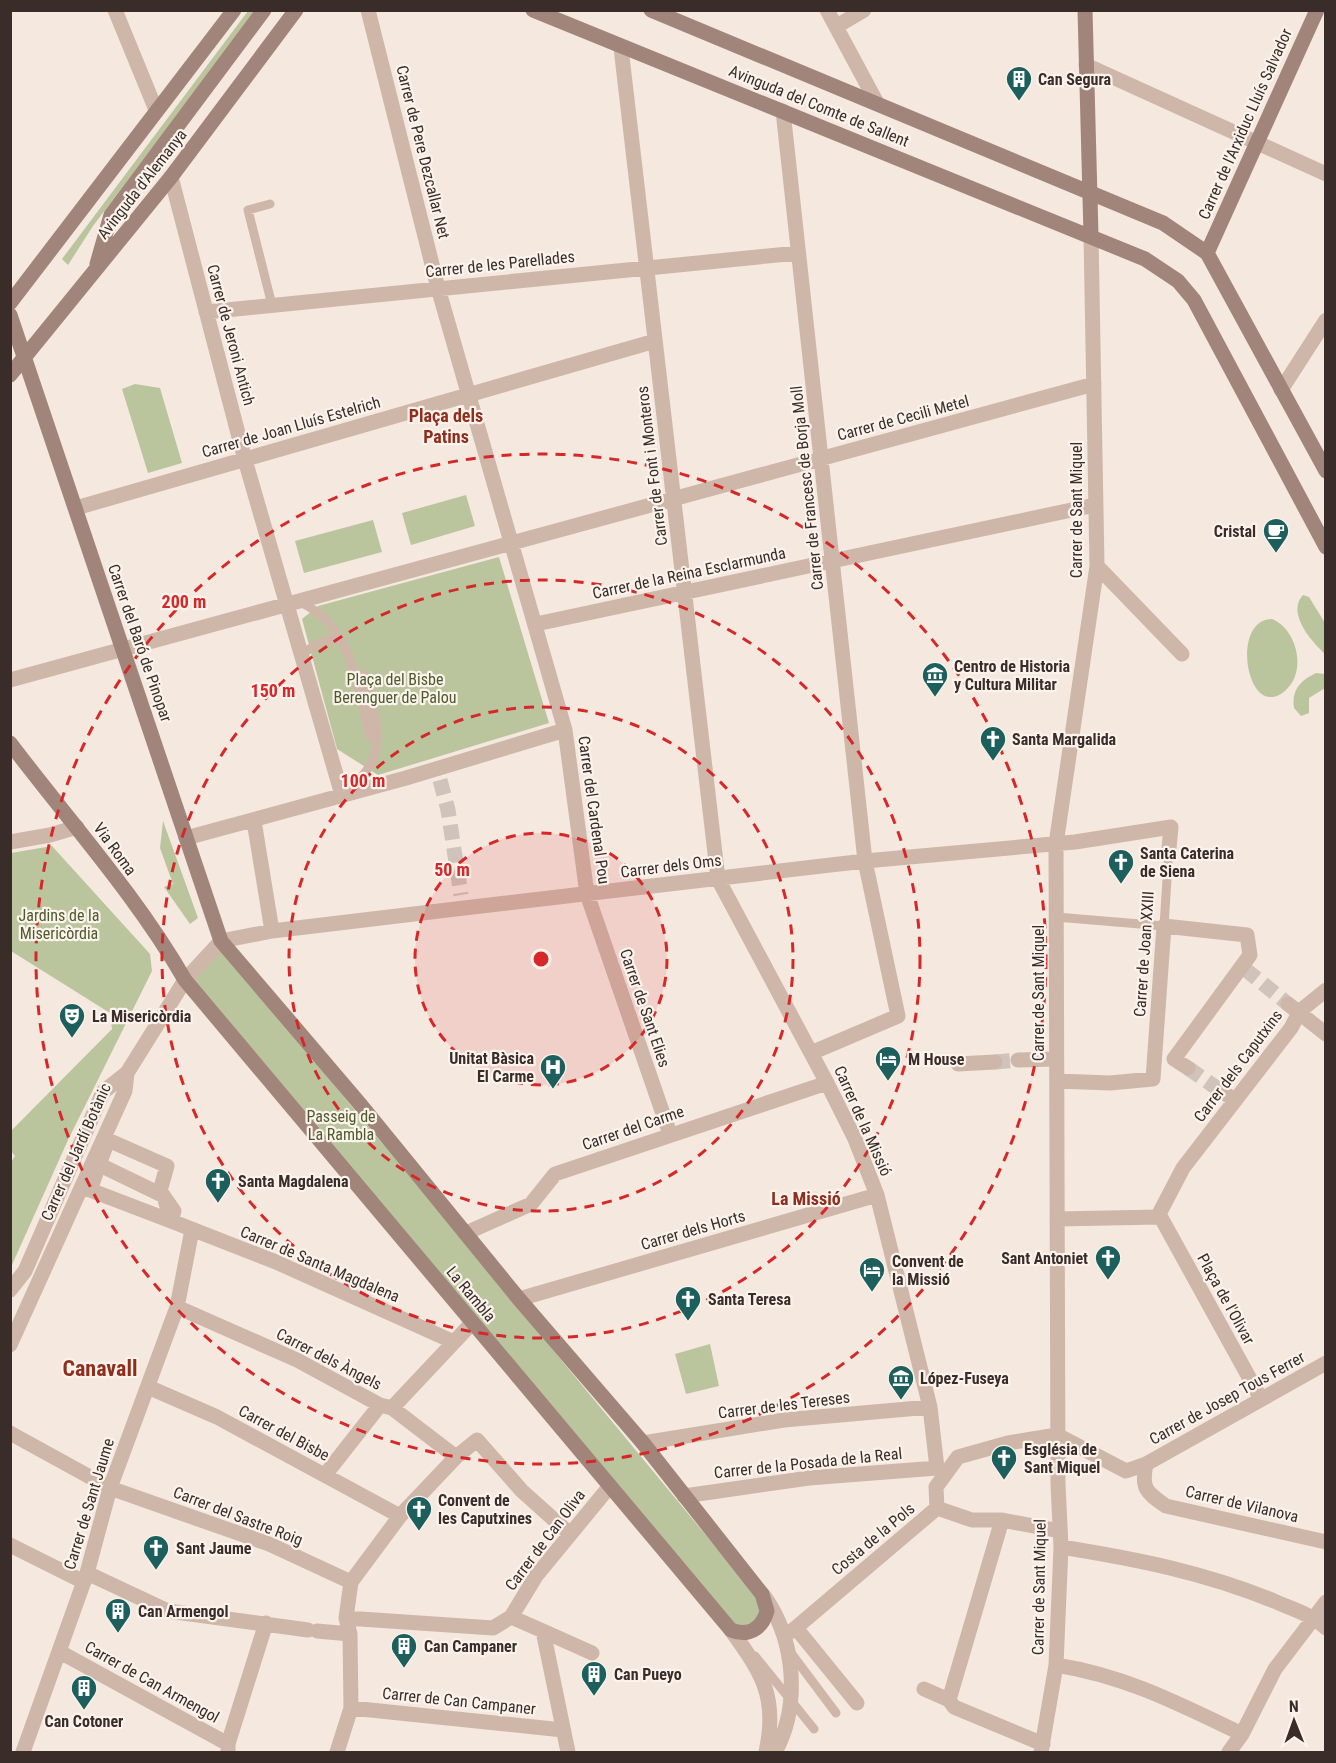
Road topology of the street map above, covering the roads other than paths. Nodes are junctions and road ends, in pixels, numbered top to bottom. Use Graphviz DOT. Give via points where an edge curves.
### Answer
graph roads {
  1 [pos="115,10"];
  2 [pos="234,10"];
  3 [pos="264,10"];
  4 [pos="296,10"];
  5 [pos="368,10"];
  6 [pos="533,10"];
  7 [pos="651,10"];
  8 [pos="828,10"];
  9 [pos="864,10"];
  10 [pos="1085,10"];
  11 [pos="1317,10"];
  12 [pos="837,26"];
  13 [pos="621,48"];
  14 [pos="1086,65"];
  15 [pos="877,103"];
  16 [pos="156,110"];
  17 [pos="783,111"];
  18 [pos="1257,142"];
  19 [pos="1326,174"];
  20 [pos="171,177"];
  21 [pos="1090,193"];
  22 [pos="270,204"];
  23 [pos="1091,235"];
  24 [pos="798,253"];
  25 [pos="1207,253"];
  26 [pos="646,267"];
  27 [pos="96,270"];
  28 [pos="438,288"];
  29 [pos="10,303"];
  30 [pos="272,305"];
  31 [pos="206,312"];
  32 [pos="10,315"];
  33 [pos="1326,320"];
  34 [pos="655,341"];
  35 [pos="25,357"];
  36 [pos="10,375"];
  37 [pos="1094,384"];
  38 [pos="1281,390"];
  39 [pos="468,395"];
  40 [pos="245,459"];
  41 [pos="822,459"];
  42 [pos="1326,471"];
  43 [pos="675,499"];
  44 [pos="1095,505"];
  45 [pos="76,508"];
  46 [pos="513,544"];
  47 [pos="1325,544"];
  48 [pos="833,561"];
  49 [pos="1096,566"];
  50 [pos="685,592"];
  51 [pos="293,604"];
  52 [pos="536,624"];
  53 [pos="343,641"];
  54 [pos="123,650"];
  55 [pos="1182,654"];
  56 [pos="300,656"];
  57 [pos="364,674"];
  58 [pos="10,680"];
  59 [pos="565,730"];
  60 [pos="370,736"];
  61 [pos="10,743"];
  62 [pos="342,795"];
  63 [pos="254,821"];
  64 [pos="77,826"];
  65 [pos="186,838"];
  66 [pos="10,842"];
  67 [pos="1056,844"];
  68 [pos="1169,848"];
  69 [pos="865,861"];
  70 [pos="718,879"];
  71 [pos="587,894"];
  72 [pos="1056,916"];
  73 [pos="1164,926"];
  74 [pos="272,931"];
  75 [pos="221,941"];
  76 [pos="185,980"];
  77 [pos="1326,990"];
  78 [pos="1294,1007"];
  79 [pos="1326,1034"];
  80 [pos="811,1053"];
  81 [pos="1056,1059"];
  82 [pos="1174,1059"];
  83 [pos="1018,1060"];
  84 [pos="1155,1061"];
  85 [pos="995,1062"];
  86 [pos="958,1064"];
  87 [pos="1188,1068"];
  88 [pos="127,1073"];
  89 [pos="1057,1081"];
  90 [pos="827,1083"];
  91 [pos="1221,1091"];
  92 [pos="1235,1100"];
  93 [pos="670,1134"];
  94 [pos="99,1157"];
  95 [pos="164,1196"];
  96 [pos="877,1196"];
  97 [pos="1160,1217"];
  98 [pos="1057,1219"];
  99 [pos="171,1221"];
  100 [pos="192,1230"];
  101 [pos="466,1233"];
  102 [pos="10,1290"];
  103 [pos="519,1299"];
  104 [pos="177,1307"];
  105 [pos="472,1323"];
  106 [pos="454,1342"];
  107 [pos="10,1345"];
  108 [pos="1326,1363"];
  109 [pos="148,1387"];
  110 [pos="1261,1399"];
  111 [pos="386,1407"];
  112 [pos="930,1407"];
  113 [pos="10,1433"];
  114 [pos="1058,1435"];
  115 [pos="643,1443"];
  116 [pos="456,1457"];
  117 [pos="1146,1464"];
  118 [pos="937,1468"];
  119 [pos="325,1475"];
  120 [pos="610,1486"];
  121 [pos="110,1488"];
  122 [pos="684,1496"];
  123 [pos="937,1508"];
  124 [pos="400,1516"];
  125 [pos="1002,1520"];
  126 [pos="1060,1531"];
  127 [pos="570,1534"];
  128 [pos="1326,1542"];
  129 [pos="10,1545"];
  130 [pos="1061,1547"];
  131 [pos="85,1578"];
  132 [pos="351,1582"];
  133 [pos="762,1593"];
  134 [pos="1326,1602"];
  135 [pos="511,1617"];
  136 [pos="346,1618"];
  137 [pos="266,1623"];
  138 [pos="1320,1623"];
  139 [pos="731,1630"];
  140 [pos="543,1631"];
  141 [pos="350,1634"];
  142 [pos="788,1649"];
  143 [pos="60,1652"];
  144 [pos="592,1653"];
  145 [pos="1056,1665"];
  146 [pos="924,1689"];
  147 [pos="949,1700"];
  148 [pos="791,1703"];
  149 [pos="857,1703"];
  150 [pos="351,1708"];
  151 [pos="836,1713"];
  152 [pos="814,1729"];
  153 [pos="563,1730"];
  154 [pos="1242,1734"];
  155 [pos="228,1748"];
  156 [pos="1042,1748"];
  157 [pos="23,1752"];
  158 [pos="337,1752"];
  159 [pos="568,1752"];
  160 [pos="766,1752"];
  161 [pos="775,1752"];
  162 [pos="1229,1752"];
  1 -- 16 [label="street"];
  2 -- 16 [label="main road, Avinguda d'Alemanya"];
  3 -- 27 [label="main road" via="111,215"];
  4 -- 20 [label="main road, Avinguda d'Alemanya"];
  5 -- 28 [label="street, Carrer de Pere Dezcallar Net"];
  6 -- 13 [label="main road, Avinguda del Comte de Sallent"];
  7 -- 15 [label="main road, Avinguda del Comte de Sallent"];
  8 -- 12 [label="street"];
  9 -- 12 [label="street"];
  10 -- 14 [label="main road"];
  11 -- 18 [label="main road, Carrer de l'Arxiduc Lluís Salvador"];
  12 -- 15 [label="street"];
  13 -- 17 [label="main road, Avinguda del Comte de Sallent"];
  13 -- 26 [label="street, Carrer de Font i Monteros"];
  14 -- 18 [label="street"];
  14 -- 21 [label="main road"];
  15 -- 21 [label="main road, Avinguda del Comte de Sallent"];
  16 -- 29 [label="main road, Avinguda d'Alemanya"];
  17 -- 23 [label="main road, Avinguda del Comte de Sallent"];
  17 -- 24 [label="street, Carrer de Francesc de Borja Moll"];
  18 -- 19 [label="street"];
  18 -- 25 [label="main road, Carrer de l'Arxiduc Lluís Salvador"];
  20 -- 27 [label="main road, Avinguda d'Alemanya"];
  20 -- 31 [label="street, Carrer de Jeroni Antich"];
  21 -- 23 [label="main road"];
  21 -- 25 [label="main road, Avinguda del Comte de Sallent" via="1163,224"];
  22 -- 30 [label="lane" via="248,210"];
  23 -- 37 [label="street, Carrer de Sant Miquel"];
  23 -- 47 [label="main road, Avinguda del Comte de Sallent" via="1163,269 1194,300"];
  24 -- 26 [label="street, Carrer de les Parellades"];
  24 -- 41 [label="street, Carrer de Francesc de Borja Moll"];
  25 -- 38 [label="main road"];
  26 -- 28 [label="street, Carrer de les Parellades"];
  26 -- 34 [label="street, Carrer de Font i Monteros"];
  27 -- 35 [label="main road, Avinguda d'Alemanya"];
  28 -- 30 [label="street, Carrer de les Parellades"];
  28 -- 39 [label="street, Carrer de Pere Dezcallar Net"];
  30 -- 31 [label="street, Carrer de les Parellades"];
  31 -- 40 [label="street, Carrer de Jeroni Antich"];
  32 -- 35 [label="main road, Carrer del Baró de Pinopar"];
  33 -- 38 [label="street"];
  34 -- 39 [label="street, Carrer de Joan Lluís Estelrich"];
  34 -- 43 [label="street, Carrer de Font i Monteros"];
  35 -- 36 [label="main road, Avinguda d'Alemanya"];
  35 -- 45 [label="main road, Carrer del Baró de Pinopar"];
  37 -- 41 [label="street, Carrer de Cecili Metel"];
  37 -- 44 [label="street, Carrer de Sant Miquel"];
  38 -- 42 [label="main road"];
  39 -- 40 [label="street, Carrer de Joan Lluís Estelrich"];
  39 -- 46 [label="street, Carrer de Pere Dezcallar Net"];
  40 -- 45 [label="street, Carrer de Joan Lluís Estelrich"];
  40 -- 51 [label="street, Carrer de Jeroni Antich"];
  41 -- 43 [label="street, Carrer de Cecili Metel"];
  41 -- 48 [label="street, Carrer de Francesc de Borja Moll"];
  43 -- 46 [label="street, Carrer de Cecili Metel"];
  43 -- 50 [label="street, Carrer de Font i Monteros"];
  44 -- 48 [label="street, Carrer de la Reina Esclarmunda"];
  44 -- 49 [label="street, Carrer de Sant Miquel"];
  45 -- 54 [label="main road, Carrer del Baró de Pinopar"];
  46 -- 51 [label="street"];
  46 -- 52 [label="street"];
  48 -- 50 [label="street, Carrer de la Reina Esclarmunda"];
  48 -- 69 [label="street, Carrer de Francesc de Borja Moll"];
  49 -- 55 [label="street"];
  49 -- 67 [label="street, Carrer de Sant Miquel"];
  50 -- 52 [label="street, Carrer de la Reina Esclarmunda"];
  50 -- 70 [label="street, Carrer de Font i Monteros"];
  51 -- 53 [label="lane" via="327,620"];
  51 -- 54 [label="street"];
  51 -- 56 [label="street, Carrer de Jeroni Antich"];
  52 -- 59 [label="street"];
  53 -- 56 [label="lane" via="319,641"];
  53 -- 60 [label="lane" via="349,650"];
  54 -- 58 [label="street"];
  54 -- 65 [label="main road, Carrer del Baró de Pinopar"];
  56 -- 62 [label="street, Carrer de Jeroni Antich"];
  57 -- 62 [label="lane" via="380,740 364,777"];
  59 -- 62 [label="street" via="438,774"];
  59 -- 71 [label="street, Carrer del Cardenal Pou"];
  61 -- 64 [label="main road, Via Roma"];
  62 -- 63 [label="street"];
  63 -- 65 [label="street"];
  63 -- 74 [label="street"];
  64 -- 66 [label="street"];
  64 -- 76 [label="main road, Via Roma"];
  65 -- 75 [label="main road, Carrer del Baró de Pinopar"];
  67 -- 68 [label="street, Carrer dels Oms" via="1171,827"];
  67 -- 69 [label="street, Carrer dels Oms"];
  67 -- 72 [label="street, Carrer de Sant Miquel"];
  68 -- 73 [label="lane, Carrer de Joan XXIII"];
  69 -- 70 [label="street, Carrer dels Oms"];
  69 -- 80 [label="street, Carrer de Francesc de Borja Moll" via="898,1016"];
  70 -- 71 [label="street, Carrer dels Oms"];
  70 -- 80 [label="street, Carrer de la Missió"];
  71 -- 74 [label="street, Carrer dels Oms" via="463,902"];
  71 -- 93 [label="street, Carrer de Sant Elies"];
  72 -- 73 [label="lane"];
  72 -- 81 [label="street, Carrer de Sant Miquel"];
  73 -- 82 [label="street" via="1247,935 1250,955"];
  73 -- 84 [label="street, Carrer de Joan XXIII"];
  74 -- 75 [label="street, Carrer dels Oms"];
  75 -- 76 [label="street, Carrer del Jardí Botànic"];
  75 -- 101 [label="main road, La Rambla"];
  76 -- 88 [label="street, Carrer del Jardí Botànic"];
  76 -- 105 [label="main road, La Rambla"];
  77 -- 78 [label="street, Carrer dels Caputxins"];
  78 -- 79 [label="street"];
  78 -- 92 [label="street, Carrer dels Caputxins" via="1291,1028"];
  80 -- 90 [label="street, Carrer de la Missió"];
  81 -- 83 [label="street"];
  81 -- 89 [label="street, Carrer de Sant Miquel"];
  82 -- 84 [label="street"];
  82 -- 87 [label="street"];
  84 -- 89 [label="street" via="1153,1078 1110,1083"];
  85 -- 86 [label="street"];
  88 -- 94 [label="street, Carrer del Jardí Botànic" via="125,1091"];
  88 -- 102 [label="street" via="103,1092 25,1271"];
  89 -- 98 [label="street, Carrer de Sant Miquel"];
  90 -- 93 [label="street, Carrer del Carme"];
  90 -- 96 [label="street, Carrer de la Missió"];
  91 -- 92 [label="street"];
  92 -- 97 [label="street, Carrer dels Caputxins" via="1183,1168"];
  93 -- 101 [label="street, Carrer del Carme" via="555,1174 531,1204"];
  94 -- 95 [label="street" via="102,1166"];
  94 -- 95 [label="street" via="108,1140 167,1166 160,1191"];
  94 -- 99 [label="street, Carrer de Santa Magdalena" via="90,1190"];
  94 -- 107 [label="street, Carrer del Jardí Botànic"];
  95 -- 99 [label="street" via="174,1211"];
  96 -- 103 [label="street, Carrer dels Horts"];
  96 -- 112 [label="street, Carrer de la Missió"];
  97 -- 98 [label="street"];
  97 -- 110 [label="street, Plaça de l'Olivar"];
  98 -- 114 [label="street, Carrer de Sant Miquel"];
  99 -- 100 [label="street, Carrer de Santa Magdalena"];
  100 -- 104 [label="street, Carrer de Sant Jaume"];
  100 -- 106 [label="street, Carrer de Santa Magdalena" via="276,1262"];
  101 -- 103 [label="main road, La Rambla"];
  103 -- 115 [label="main road, La Rambla"];
  104 -- 109 [label="street, Carrer de Sant Jaume"];
  104 -- 111 [label="street, Carrer dels Àngels" via="297,1360"];
  105 -- 106 [label="street"];
  105 -- 120 [label="main road, La Rambla"];
  106 -- 111 [label="street"];
  108 -- 110 [label="street, Carrer de Josep Tous Ferrer"];
  109 -- 119 [label="street, Carrer del Bisbe"];
  109 -- 121 [label="street, Carrer de Sant Jaume"];
  110 -- 117 [label="street, Carrer de Josep Tous Ferrer"];
  111 -- 116 [label="street, Carrer dels Àngels"];
  111 -- 119 [label="street"];
  112 -- 115 [label="street, Carrer de les Tereses" via="784,1420"];
  112 -- 118 [label="street, Carrer de la Missió"];
  113 -- 121 [label="street, Carrer del Sastre Roig"];
  114 -- 117 [label="street" via="1126,1471"];
  114 -- 123 [label="street, Costa de la Pols" via="958,1457 936,1487"];
  114 -- 126 [label="street, Carrer de Sant Miquel"];
  115 -- 122 [label="main road, La Rambla"];
  116 -- 124 [label="street"];
  116 -- 127 [label="street" via="477,1440 522,1491"];
  117 -- 128 [label="street, Carrer de Vilanova" via="1143,1479 1148,1493 1166,1506"];
  118 -- 122 [label="street, Carrer de la Posada de la Real" via="809,1478"];
  119 -- 124 [label="street, Carrer del Bisbe"];
  120 -- 127 [label="street, Carrer de Can Oliva"];
  120 -- 139 [label="main road, La Rambla"];
  121 -- 131 [label="street, Carrer de Sant Jaume"];
  121 -- 132 [label="street, Carrer del Sastre Roig" via="269,1544"];
  122 -- 133 [label="main road, La Rambla"];
  123 -- 125 [label="street" via="972,1520"];
  123 -- 149 [label="street, Costa de la Pols" via="794,1629"];
  124 -- 132 [label="street"];
  125 -- 126 [label="street"];
  125 -- 147 [label="street"];
  126 -- 130 [label="street, Carrer de Sant Miquel"];
  127 -- 135 [label="street, Carrer de Can Oliva" via="536,1576"];
  129 -- 131 [label="street"];
  130 -- 138 [label="street" via="1152,1562 1220,1580"];
  130 -- 145 [label="street, Carrer de Sant Miquel"];
  131 -- 137 [label="street" via="168,1611"];
  131 -- 143 [label="street, Carrer de Sant Jaume"];
  132 -- 136 [label="street"];
  133 -- 139 [label="main road" via="767,1607 763,1623 749,1632"];
  133 -- 142 [label="street"];
  134 -- 138 [label="street"];
  135 -- 136 [label="street" via="494,1628"];
  135 -- 140 [label="street"];
  136 -- 141 [label="street"];
  137 -- 141 [label="street"];
  137 -- 155 [label="street"];
  138 -- 154 [label="street" via="1275,1669"];
  139 -- 148 [label="lane" via="772,1675"];
  139 -- 160 [label="street" via="766,1685"];
  140 -- 144 [label="street"];
  140 -- 153 [label="street"];
  141 -- 150 [label="street"];
  142 -- 148 [label="street"];
  142 -- 151 [label="lane"];
  143 -- 155 [label="street, Carrer de Can Armengol"];
  143 -- 157 [label="street, Carrer de Sant Jaume"];
  145 -- 154 [label="street" via="1133,1683"];
  145 -- 156 [label="street, Carrer de Sant Miquel"];
  146 -- 147 [label="street"];
  147 -- 156 [label="street" via="954,1707"];
  148 -- 152 [label="lane"];
  148 -- 161 [label="street"];
  150 -- 153 [label="street, Carrer de Can Campaner"];
  150 -- 158 [label="street"];
  153 -- 159 [label="street"];
  154 -- 162 [label="street"];
}
